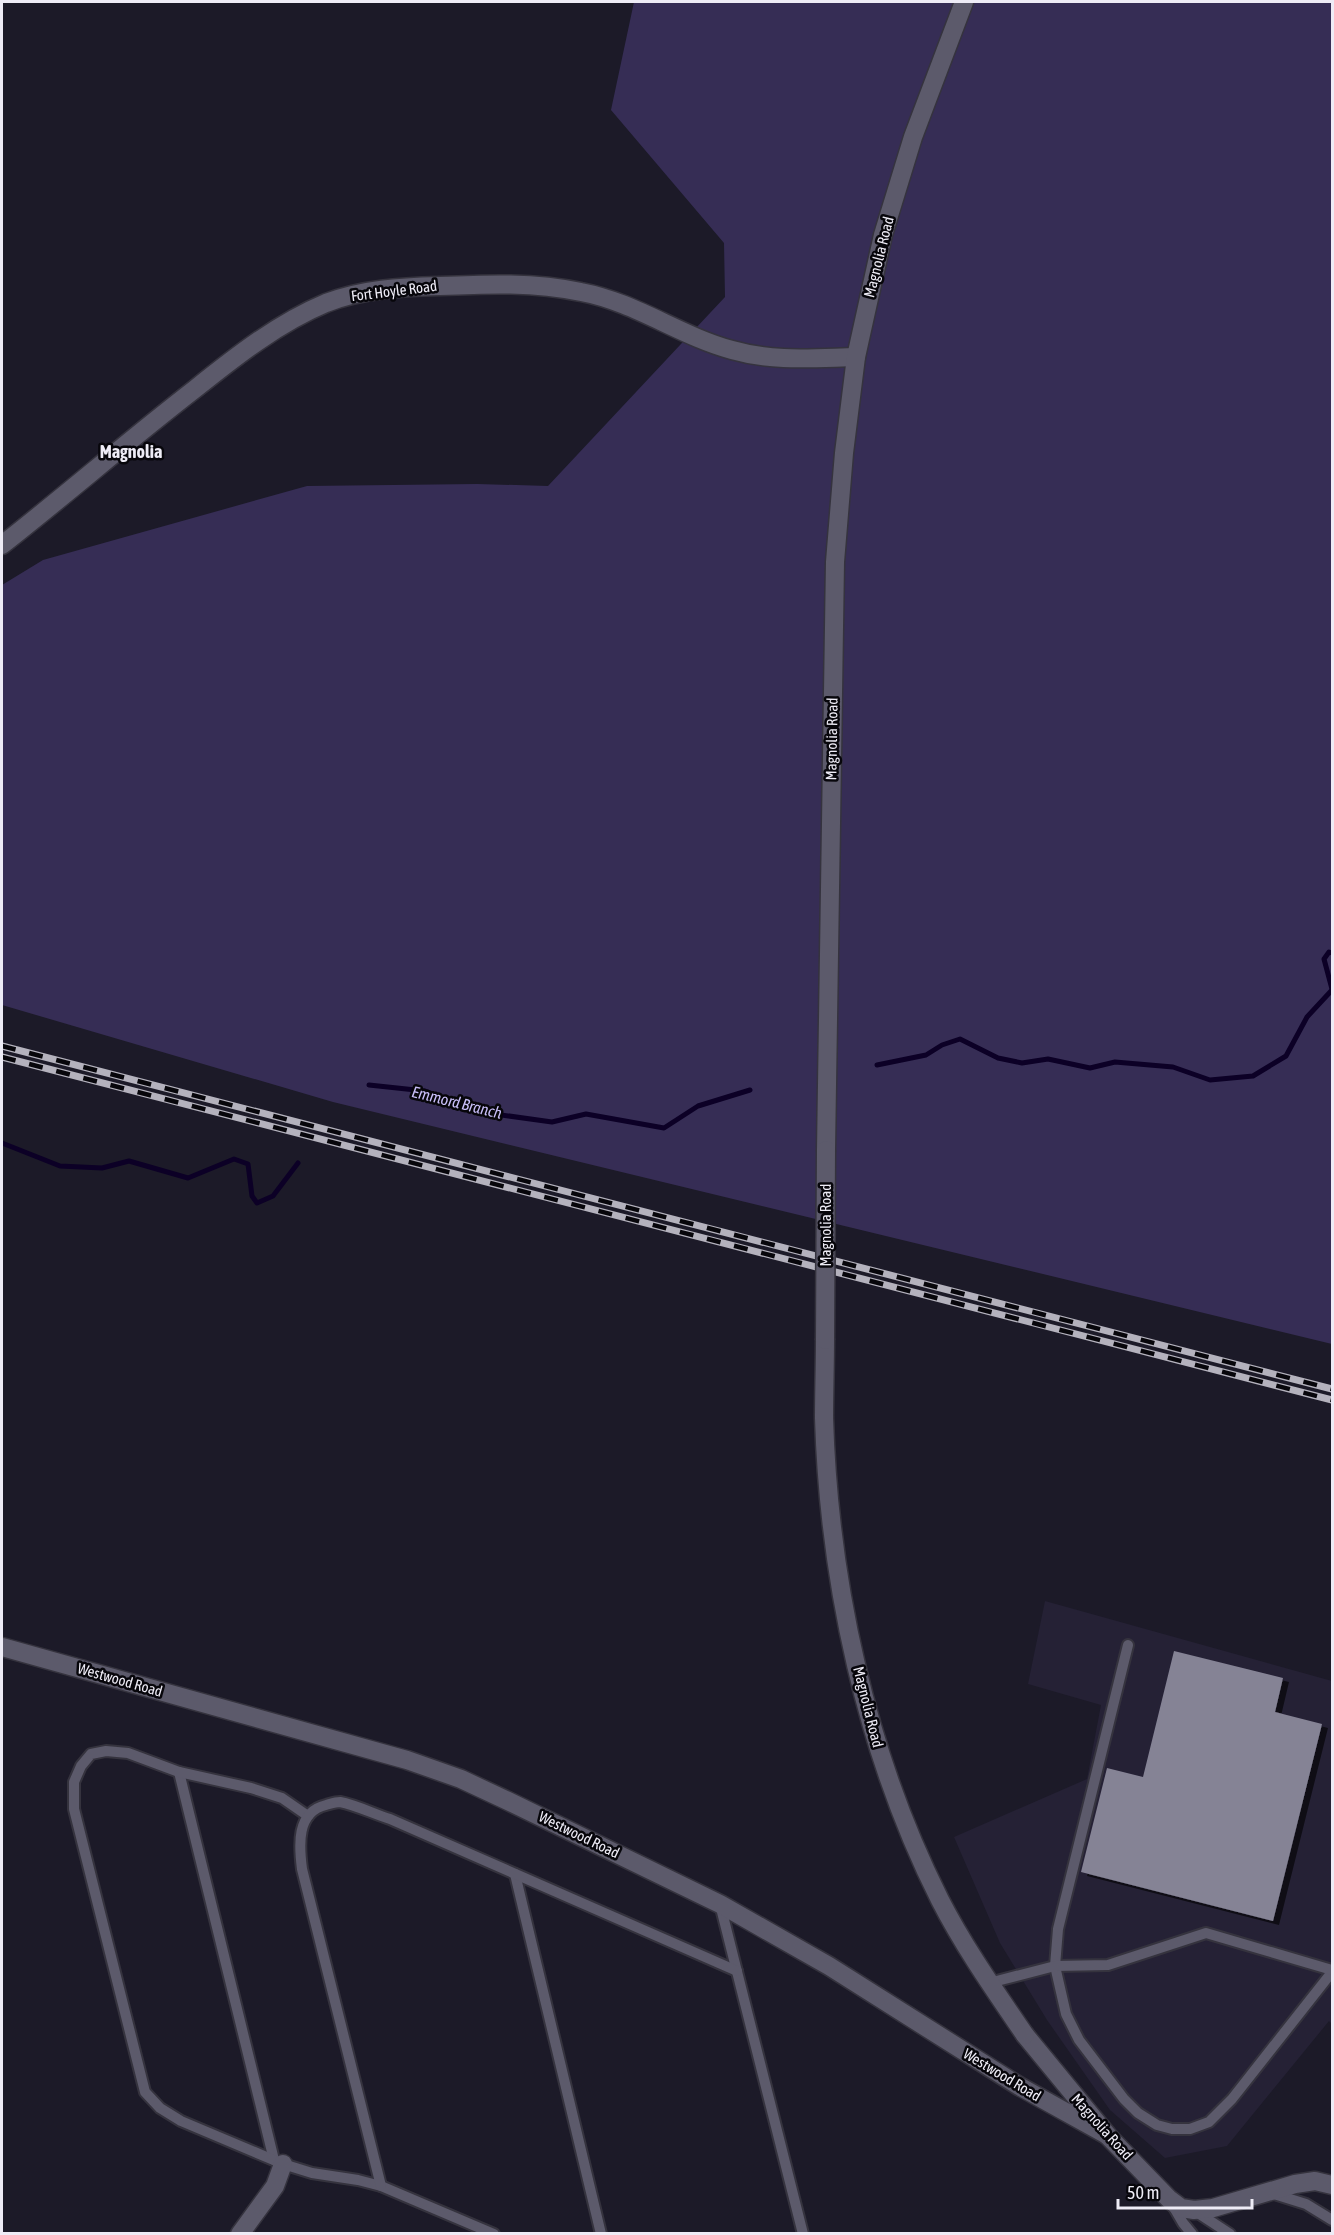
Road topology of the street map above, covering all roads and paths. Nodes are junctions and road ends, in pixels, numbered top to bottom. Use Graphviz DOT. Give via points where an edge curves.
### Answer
graph roads {
  1 [pos="964,2"];
  2 [pos="856,357"];
  3 [pos="2,545"];
  4 [pos="1128,1646"];
  5 [pos="2,1647"];
  6 [pos="179,1772"];
  7 [pos="308,1816"];
  8 [pos="516,1874"];
  9 [pos="720,1904"];
  10 [pos="1055,1966"];
  11 [pos="737,1971"];
  12 [pos="1332,1971"];
  13 [pos="989,1983"];
  14 [pos="1108,2136"];
  15 [pos="278,2162"];
  16 [pos="1332,2185"];
  17 [pos="381,2186"];
  18 [pos="1268,2192"];
  19 [pos="1169,2199"];
  20 [pos="1194,2210"];
  21 [pos="1332,2220"];
  22 [pos="240,2234"];
  23 [pos="494,2234"];
  24 [pos="601,2234"];
  25 [pos="802,2234"];
  26 [pos="1192,2234"];
  27 [pos="1230,2234"];
  1 -- 2 [label="street, Magnolia Road" via="913,137 883,236"];
  2 -- 3 [label="street, Fort Hoyle Road" via="776,360 732,350 637,309 583,292 542,286 501,283 406,287 353,294 308,311 237,356"];
  2 -- 13 [label="street, Magnolia Road, bridge" via="835,562 824,1418 830,1496 839,1575 864,1700 883,1765 940,1901"];
  4 -- 10 [label="lane" via="1058,1929"];
  5 -- 9 [label="street, Westwood Road" via="407,1760 461,1779"];
  6 -- 7 [label="lane" via="282,1798"];
  6 -- 15 [label="lane"];
  6 -- 15 [label="lane" via="128,1753 106,1750 92,1754 74,1782 74,1809 145,2092 160,2108 181,2121"];
  7 -- 8 [label="lane" via="319,1807 338,1802 390,1819"];
  7 -- 17 [label="lane" via="299,1846 302,1869"];
  8 -- 11 [label="lane"];
  8 -- 24 [label="lane"];
  9 -- 11 [label="lane"];
  9 -- 14 [label="street, Westwood Road"];
  10 -- 12 [label="lane" via="1108,1965 1206,1933"];
  10 -- 12 [label="lane" via="1066,2014 1075,2031 1124,2099 1157,2125 1172,2129 1190,2129 1209,2122"];
  10 -- 13 [label="lane"];
  11 -- 25 [label="lane"];
  13 -- 14 [label="street, Magnolia Road" via="1025,2035"];
  14 -- 19 [label="street, Magnolia Road"];
  15 -- 17 [label="lane" via="312,2174"];
  15 -- 22 [label="street" via="275,2186"];
  16 -- 18 [label="street" via="1316,2181"];
  17 -- 23 [label="lane"];
  18 -- 20 [label="street"];
  18 -- 21 [label="lane" via="1306,2205"];
  19 -- 20 [label="street, Magnolia Road" via="1181,2208"];
  19 -- 26 [label="lane"];
  20 -- 27 [label="lane"];
}
